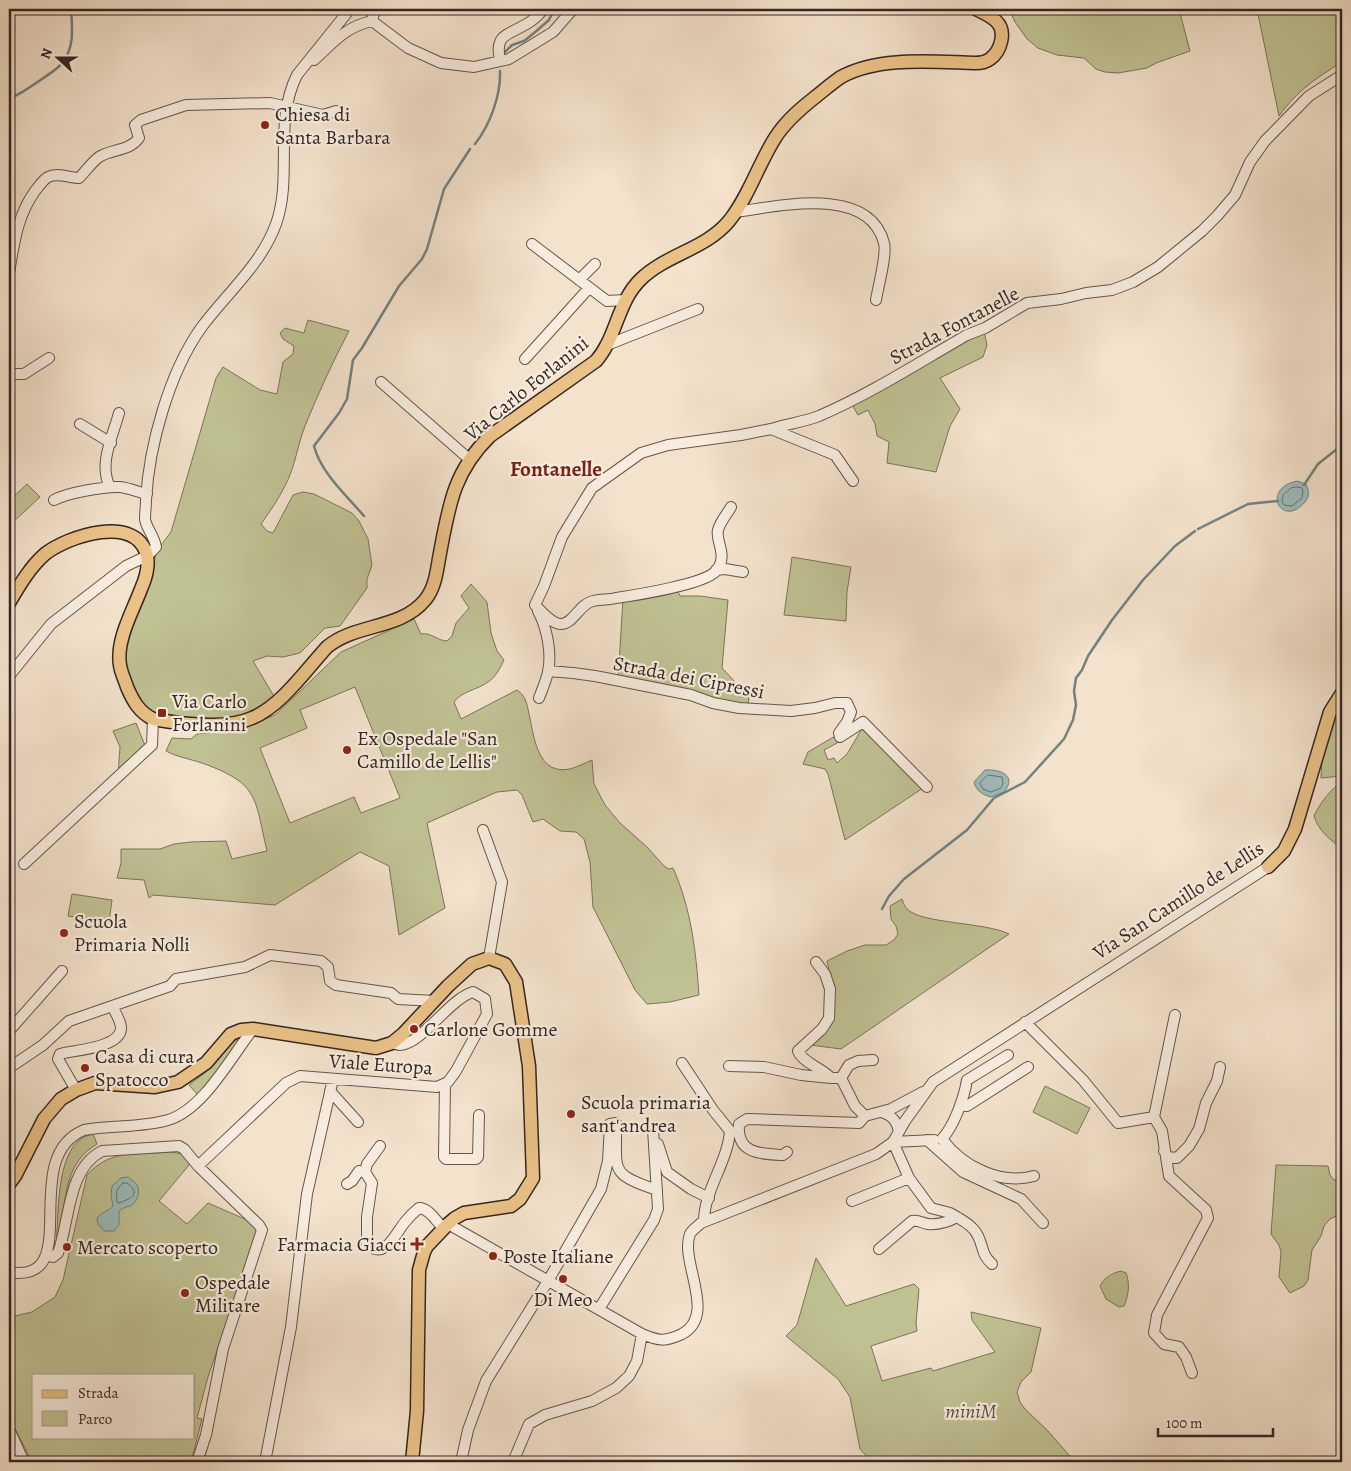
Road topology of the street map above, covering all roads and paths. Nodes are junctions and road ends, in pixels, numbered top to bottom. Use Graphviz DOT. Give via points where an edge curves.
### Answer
graph roads {
  1 [pos="350,9"];
  2 [pos="374,9"];
  3 [pos="543,9"];
  4 [pos="572,9"];
  5 [pos="976,9"];
  6 [pos="372,21"];
  7 [pos="500,61"];
  8 [pos="297,75"];
  9 [pos="1342,75"];
  10 [pos="286,106"];
  11 [pos="336,111"];
  12 [pos="736,212"];
  13 [pos="532,244"];
  14 [pos="595,264"];
  15 [pos="9,273"];
  16 [pos="579,280"];
  17 [pos="589,288"];
  18 [pos="625,300"];
  19 [pos="876,300"];
  20 [pos="698,309"];
  21 [pos="607,345"];
  22 [pos="49,358"];
  23 [pos="525,359"];
  24 [pos="9,374"];
  25 [pos="381,382"];
  26 [pos="119,413"];
  27 [pos="80,424"];
  28 [pos="771,429"];
  29 [pos="111,443"];
  30 [pos="469,459"];
  31 [pos="853,481"];
  32 [pos="110,487"];
  33 [pos="146,494"];
  34 [pos="54,500"];
  35 [pos="730,507"];
  36 [pos="147,556"];
  37 [pos="716,570"];
  38 [pos="743,572"];
  39 [pos="9,603"];
  40 [pos="535,605"];
  41 [pos="548,671"];
  42 [pos="9,676"];
  43 [pos="1342,693"];
  44 [pos="539,698"];
  45 [pos="153,719"];
  46 [pos="927,787"];
  47 [pos="483,830"];
  48 [pos="24,864"];
  49 [pos="1268,867"];
  50 [pos="489,958"];
  51 [pos="816,962"];
  52 [pos="62,971"];
  53 [pos="434,1001"];
  54 [pos="112,1006"];
  55 [pos="1175,1015"];
  56 [pos="1025,1022"];
  57 [pos="253,1029"];
  58 [pos="9,1031"];
  59 [pos="392,1043"];
  60 [pos="1008,1055"];
  61 [pos="873,1060"];
  62 [pos="682,1063"];
  63 [pos="729,1066"];
  64 [pos="1028,1067"];
  65 [pos="1220,1067"];
  66 [pos="9,1068"];
  67 [pos="836,1078"];
  68 [pos="333,1079"];
  69 [pos="446,1084"];
  70 [pos="76,1090"];
  71 [pos="330,1091"];
  72 [pos="926,1091"];
  73 [pos="960,1105"];
  74 [pos="886,1110"];
  75 [pos="479,1115"];
  76 [pos="865,1116"];
  77 [pos="908,1117"];
  78 [pos="1154,1117"];
  79 [pos="358,1122"];
  80 [pos="899,1132"];
  81 [pos="927,1140"];
  82 [pos="942,1140"];
  83 [pos="893,1142"];
  84 [pos="380,1146"];
  85 [pos="1164,1151"];
  86 [pos="787,1152"];
  87 [pos="198,1166"];
  88 [pos="364,1172"];
  89 [pos="1034,1176"];
  90 [pos="909,1178"];
  91 [pos="9,1184"];
  92 [pos="347,1184"];
  93 [pos="657,1190"];
  94 [pos="709,1198"];
  95 [pos="852,1201"];
  96 [pos="957,1217"];
  97 [pos="704,1221"];
  98 [pos="1043,1223"];
  99 [pos="445,1226"];
  100 [pos="879,1249"];
  101 [pos="46,1255"];
  102 [pos="992,1264"];
  103 [pos="9,1272"];
  104 [pos="548,1281"];
  105 [pos="599,1309"];
  106 [pos="642,1334"];
  107 [pos="1192,1373"];
  108 [pos="9,1429"];
  109 [pos="24,1462"];
  110 [pos="197,1462"];
  111 [pos="265,1462"];
  112 [pos="412,1462"];
  113 [pos="461,1462"];
  114 [pos="513,1462"];
  1 -- 8 [label="street"];
  2 -- 6 [label="street"];
  3 -- 7 [label="street" via="527,25 504,36 498,50"];
  4 -- 7 [label="street" via="552,32 509,59"];
  5 -- 12 [label="main road, Via Carlo Forlanini" via="996,21 1002,29 1000,45 991,58 976,63 884,64 841,77 788,122 775,139"];
  6 -- 7 [label="street" via="408,48 441,62 474,67"];
  6 -- 8 [label="street" via="350,29"];
  8 -- 10 [label="street"];
  9 -- 28 [label="street, Strada Fontanelle" via="1309,96 1265,141 1250,162 1235,195 1218,216 1158,267 1134,282 1112,290 1027,303 856,398 817,417"];
  10 -- 11 [label="street" via="323,115"];
  10 -- 15 [label="street" via="270,103 186,105 141,120 135,125 140,138 133,146 98,158 80,178 56,175 40,184 28,200 18,224"];
  10 -- 33 [label="street" via="283,189 277,221 255,263 201,329 183,357 161,420 147,476"];
  12 -- 18 [label="main road, Via Carlo Forlanini" via="718,232 641,279"];
  12 -- 19 [label="street" via="806,202 844,206 866,216 878,228 884,245"];
  13 -- 16 [label="street"];
  14 -- 16 [label="street"];
  16 -- 17 [label="street"];
  17 -- 18 [label="street" via="607,301"];
  17 -- 23 [label="street"];
  18 -- 21 [label="main road, Via Carlo Forlanini"];
  20 -- 21 [label="street"];
  21 -- 30 [label="main road, Via Carlo Forlanini" via="596,361 490,436"];
  22 -- 24 [label="street" via="24,374"];
  25 -- 30 [label="street"];
  26 -- 29 [label="street"];
  27 -- 29 [label="street"];
  28 -- 31 [label="street" via="835,455"];
  28 -- 40 [label="street, Strada Fontanelle" via="668,445 641,453 613,471 592,488 562,537"];
  29 -- 32 [label="street" via="104,464 105,479"];
  30 -- 45 [label="main road, Via Carlo Forlanini" via="452,496 433,586 418,608 402,618 335,641 267,710 251,719 216,725"];
  32 -- 33 [label="street"];
  32 -- 34 [label="street"];
  33 -- 36 [label="street" via="145,521 155,538 156,547"];
  35 -- 37 [label="street" via="717,532 722,555"];
  36 -- 39 [label="main road" via="137,538 129,534 111,530 77,538 45,554 22,581"];
  36 -- 42 [label="street" via="126,566 51,624"];
  36 -- 45 [label="main road" via="144,580 121,644 120,660 134,700 144,714"];
  37 -- 38 [label="street"];
  37 -- 40 [label="street" via="709,576 675,586 592,601 572,619 560,624"];
  40 -- 41 [label="street" via="546,634"];
  41 -- 44 [label="street"];
  41 -- 46 [label="street, Strada dei Cipressi" via="595,676 739,708 791,711 847,703 851,712 840,736 863,722"];
  43 -- 49 [label="main road, Via San Camillo de Lellis" via="1330,712 1295,829 1284,851"];
  45 -- 48 [label="street" via="152,746 66,820"];
  47 -- 50 [label="street" via="502,882"];
  49 -- 56 [label="street, Via San Camillo de Lellis"];
  50 -- 53 [label="main road" via="472,964"];
  50 -- 99 [label="main road" via="505,964 516,982 529,1066 533,1178 525,1193 511,1206 464,1214"];
  51 -- 67 [label="street" via="830,989 829,1018 798,1051 800,1057"];
  52 -- 58 [label="street"];
  53 -- 54 [label="street" via="398,999 391,993 336,985 330,980 328,967 321,961 270,956 245,967 176,979 170,986"];
  53 -- 59 [label="main road"];
  54 -- 66 [label="street" via="69,1021 43,1045"];
  54 -- 70 [label="street" via="121,1027 119,1036 112,1042 60,1054 58,1059"];
  55 -- 78 [label="street"];
  56 -- 72 [label="street, Via San Camillo de Lellis" via="933,1082"];
  56 -- 78 [label="street" via="1083,1080 1118,1123"];
  57 -- 59 [label="main road" via="376,1048"];
  57 -- 70 [label="main road" via="231,1034 206,1063 178,1082 155,1087 95,1083"];
  57 -- 101 [label="street" via="217,1080 191,1108 169,1120 93,1128 68,1139 53,1168 51,1233"];
  59 -- 69 [label="street, Viale Europa" via="400,1045 421,1033 464,995 473,992 486,999 487,1014"];
  60 -- 73 [label="street" via="967,1080"];
  61 -- 67 [label="street" via="849,1065"];
  62 -- 94 [label="street" via="730,1131"];
  63 -- 67 [label="street" via="764,1067"];
  64 -- 73 [label="street" via="967,1106"];
  65 -- 85 [label="street" via="1200,1129 1189,1146 1177,1158 1168,1157"];
  67 -- 76 [label="street"];
  68 -- 69 [label="street, Viale Europa"];
  68 -- 71 [label="street"];
  68 -- 87 [label="street, Viale Europa" via="300,1076 286,1083"];
  69 -- 75 [label="street" via="446,1159 476,1160"];
  70 -- 91 [label="main road" via="61,1099 44,1119"];
  71 -- 79 [label="street"];
  71 -- 111 [label="street" via="307,1194 291,1327"];
  72 -- 74 [label="street, Via San Camillo de Lellis"];
  72 -- 77 [label="street, Via San Camillo de Lellis"];
  73 -- 82 [label="street"];
  74 -- 76 [label="street, Via San Camillo de Lellis"];
  74 -- 77 [label="street"];
  74 -- 80 [label="street"];
  76 -- 86 [label="street, Via San Camillo de Lellis" via="858,1123 747,1119 739,1124 738,1134 743,1144 754,1152 783,1155"];
  77 -- 80 [label="street, Via San Camillo de Lellis"];
  78 -- 85 [label="street" via="1162,1131"];
  80 -- 83 [label="street, Via San Camillo de Lellis"];
  81 -- 82 [label="street, Via San Camillo de Lellis"];
  81 -- 83 [label="street, Via San Camillo de Lellis"];
  81 -- 98 [label="street" via="963,1172 1021,1199"];
  82 -- 89 [label="street" via="950,1150 982,1171 1002,1178"];
  83 -- 90 [label="street"];
  83 -- 97 [label="street, Via San Camillo de Lellis" via="876,1154"];
  84 -- 88 [label="street"];
  85 -- 107 [label="street" via="1169,1176 1206,1210 1208,1218 1157,1315 1154,1333 1164,1344 1179,1347"];
  87 -- 101 [label="street" via="184,1149 174,1145 109,1150 94,1155 78,1175 58,1254"];
  87 -- 110 [label="street" via="262,1230 223,1349 206,1435"];
  88 -- 92 [label="street" via="359,1172"];
  88 -- 99 [label="street" via="372,1183 367,1244 371,1248 388,1246 404,1222 419,1208 427,1210"];
  90 -- 95 [label="street"];
  90 -- 96 [label="street" via="931,1208"];
  93 -- 94 [label="street" via="653,1132 668,1172"];
  93 -- 104 [label="street" via="630,1181 616,1169 616,1123 610,1124 608,1161 600,1189"];
  93 -- 105 [label="street" via="658,1209 654,1220"];
  94 -- 97 [label="street"];
  96 -- 100 [label="street" via="937,1224 912,1220"];
  96 -- 102 [label="street" via="969,1224 978,1236 985,1258"];
  97 -- 106 [label="street" via="690,1234 689,1249 698,1299 696,1318 686,1332 670,1340 657,1340"];
  99 -- 104 [label="street"];
  99 -- 112 [label="main road" via="427,1246 419,1270 417,1412"];
  101 -- 103 [label="street" via="31,1270"];
  104 -- 105 [label="street"];
  104 -- 113 [label="street" via="486,1381 468,1430"];
  105 -- 106 [label="street"];
  106 -- 114 [label="street" via="637,1360 629,1376 592,1402 545,1414 529,1424"];
  108 -- 109 [label="street"];
}
